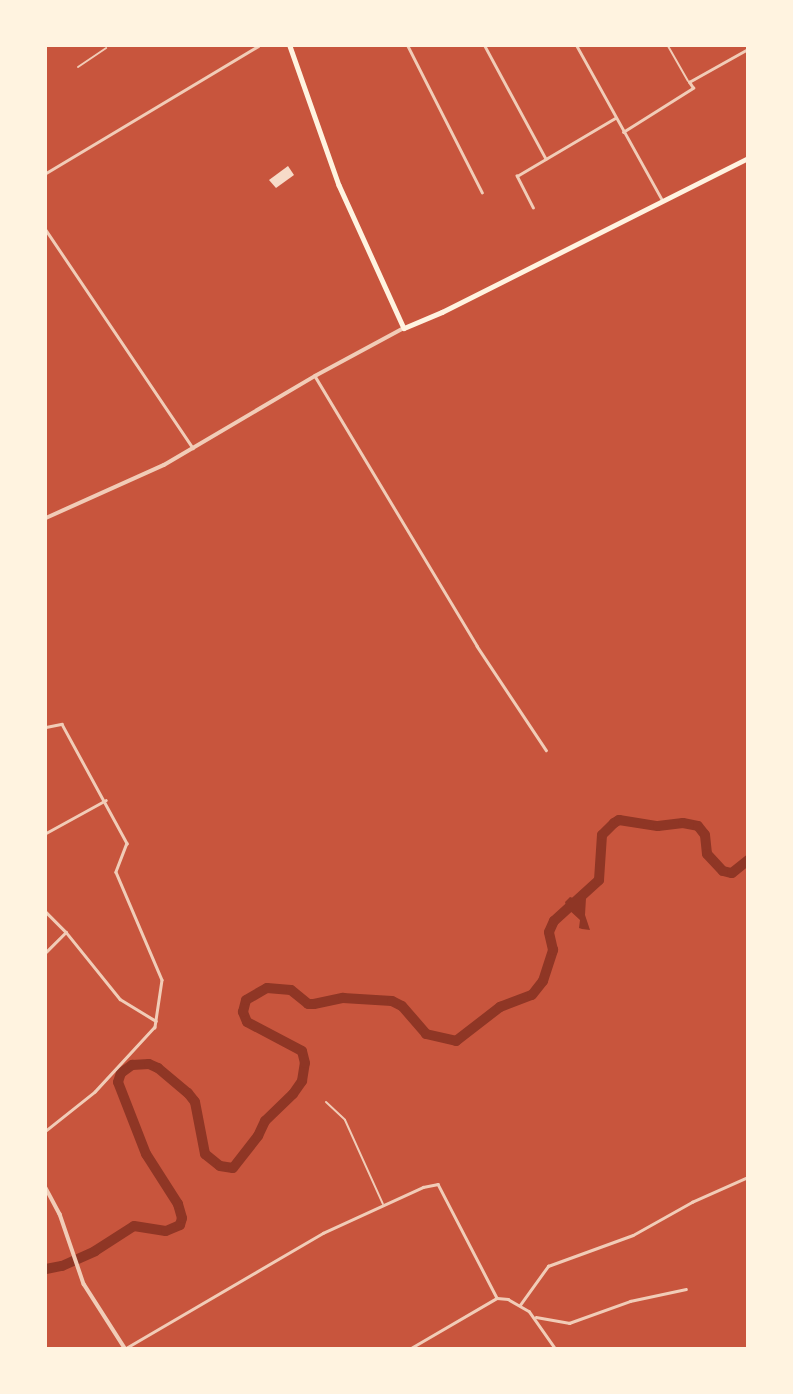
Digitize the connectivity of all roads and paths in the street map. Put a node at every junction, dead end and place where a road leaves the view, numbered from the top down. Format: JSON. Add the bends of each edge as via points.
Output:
{"nodes":[{"id":1,"x":258,"y":46,"type":"edge"},
{"id":2,"x":290,"y":46,"type":"edge"},
{"id":3,"x":408,"y":46,"type":"edge"},
{"id":4,"x":485,"y":46,"type":"edge"},
{"id":5,"x":577,"y":46,"type":"edge"},
{"id":6,"x":668,"y":46,"type":"edge"},
{"id":7,"x":106,"y":48,"type":"dead end"},
{"id":8,"x":747,"y":49,"type":"edge"},
{"id":9,"x":78,"y":67,"type":"dead end"},
{"id":10,"x":689,"y":82,"type":"junction"},
{"id":11,"x":615,"y":118,"type":"junction"},
{"id":12,"x":623,"y":132,"type":"junction"},
{"id":13,"x":546,"y":159,"type":"junction"},
{"id":14,"x":747,"y":159,"type":"edge"},
{"id":15,"x":46,"y":173,"type":"edge"},
{"id":16,"x":482,"y":192,"type":"dead end"},
{"id":17,"x":663,"y":201,"type":"junction"},
{"id":18,"x":533,"y":208,"type":"dead end"},
{"id":19,"x":46,"y":230,"type":"edge"},
{"id":20,"x":404,"y":328,"type":"junction"},
{"id":21,"x":315,"y":376,"type":"junction"},
{"id":22,"x":194,"y":448,"type":"junction"},
{"id":23,"x":46,"y":518,"type":"edge"},
{"id":24,"x":46,"y":727,"type":"edge"},
{"id":25,"x":547,"y":750,"type":"dead end"},
{"id":26,"x":106,"y":800,"type":"junction"},
{"id":27,"x":46,"y":833,"type":"edge"},
{"id":28,"x":46,"y":912,"type":"edge"},
{"id":29,"x":66,"y":932,"type":"junction"},
{"id":30,"x":46,"y":952,"type":"edge"},
{"id":31,"x":156,"y":1021,"type":"junction"},
{"id":32,"x":326,"y":1102,"type":"dead end"},
{"id":33,"x":46,"y":1131,"type":"edge"},
{"id":34,"x":747,"y":1177,"type":"edge"},
{"id":35,"x":46,"y":1188,"type":"edge"},
{"id":36,"x":383,"y":1205,"type":"junction"},
{"id":37,"x":685,"y":1289,"type":"dead end"},
{"id":38,"x":497,"y":1298,"type":"junction"},
{"id":39,"x":520,"y":1305,"type":"junction"},
{"id":40,"x":536,"y":1317,"type":"junction"},
{"id":41,"x":125,"y":1349,"type":"edge"},
{"id":42,"x":411,"y":1349,"type":"edge"},
{"id":43,"x":555,"y":1349,"type":"edge"}],
"edges":[{"from":1,"to":15,"type":"street"},
{"from":2,"to":20,"type":"main road","via":[[344,196]]},
{"from":3,"to":16,"type":"street"},
{"from":4,"to":13,"type":"street"},
{"from":5,"to":11,"type":"street"},
{"from":6,"to":10,"type":"lane"},
{"from":7,"to":9,"type":"lane"},
{"from":8,"to":10,"type":"street"},
{"from":10,"to":12,"type":"street","via":[[692,88]]},
{"from":11,"to":12,"type":"street"},
{"from":11,"to":13,"type":"street"},
{"from":12,"to":17,"type":"street"},
{"from":13,"to":18,"type":"street","via":[[517,176]]},
{"from":14,"to":17,"type":"main road"},
{"from":17,"to":20,"type":"main road"},
{"from":19,"to":22,"type":"street"},
{"from":20,"to":21,"type":"street"},
{"from":21,"to":22,"type":"street"},
{"from":21,"to":25,"type":"street","via":[[477,646]]},
{"from":22,"to":23,"type":"street","via":[[141,477]]},
{"from":24,"to":26,"type":"street","via":[[62,724]]},
{"from":26,"to":27,"type":"street"},
{"from":26,"to":31,"type":"street","via":[[127,843],[116,872],[162,980]]},
{"from":28,"to":29,"type":"street"},
{"from":29,"to":30,"type":"street"},
{"from":29,"to":31,"type":"street","via":[[120,999]]},
{"from":31,"to":33,"type":"street","via":[[130,1057],[95,1092]]},
{"from":32,"to":36,"type":"lane","via":[[345,1120]]},
{"from":34,"to":39,"type":"street","via":[[639,1232],[548,1266]]},
{"from":35,"to":41,"type":"street","via":[[90,1295]]},
{"from":36,"to":38,"type":"street","via":[[438,1184]]},
{"from":36,"to":41,"type":"street","via":[[323,1233]]},
{"from":37,"to":40,"type":"street","via":[[629,1301],[569,1323]]},
{"from":38,"to":39,"type":"street"},
{"from":38,"to":42,"type":"street"},
{"from":39,"to":40,"type":"street"},
{"from":40,"to":43,"type":"street"}]}
